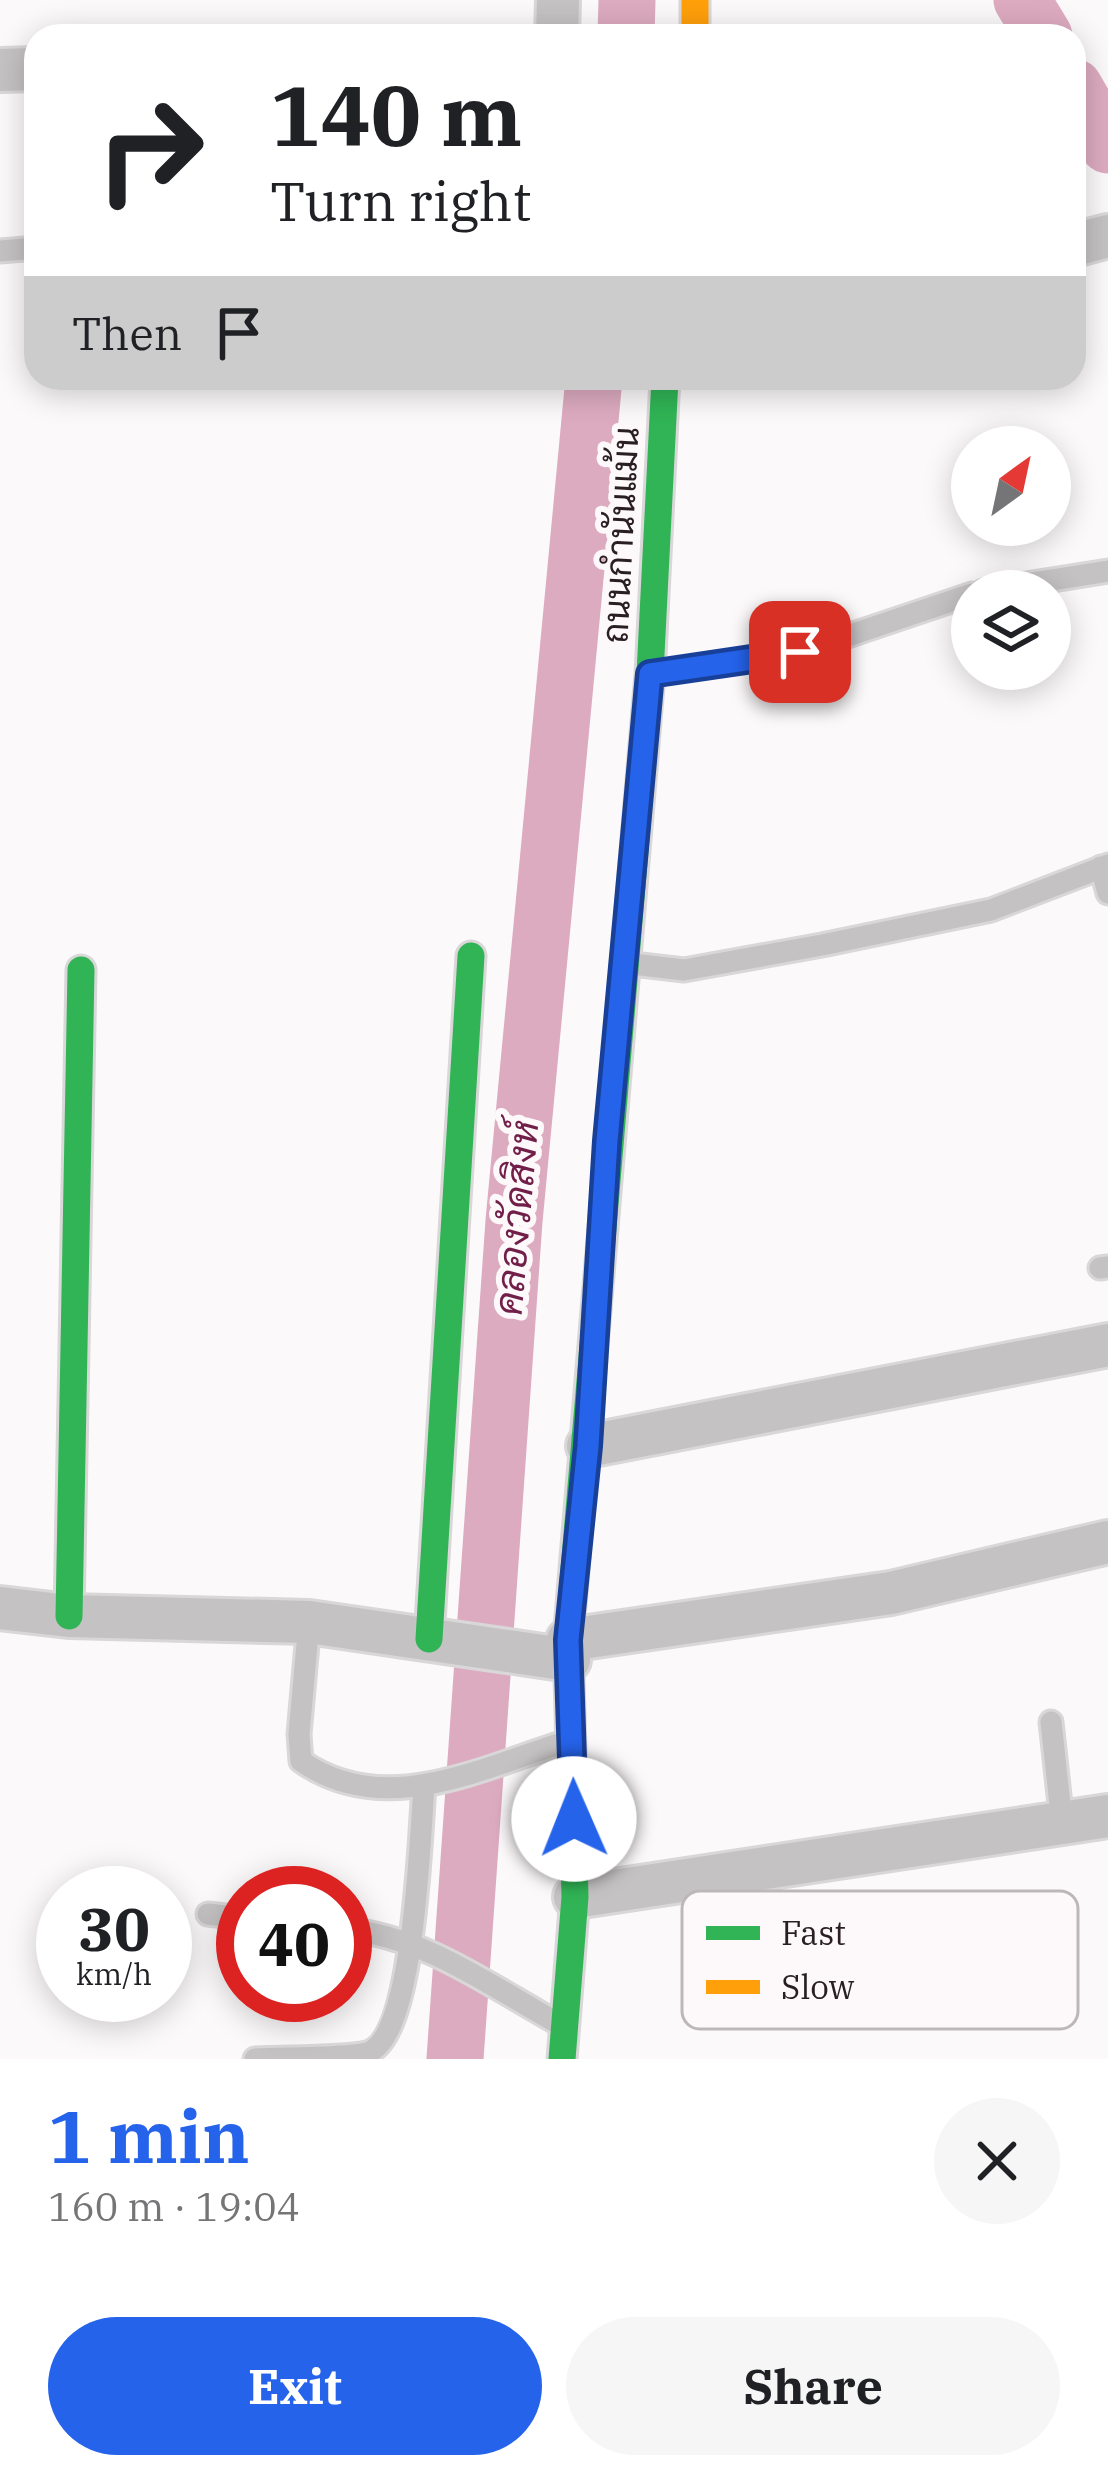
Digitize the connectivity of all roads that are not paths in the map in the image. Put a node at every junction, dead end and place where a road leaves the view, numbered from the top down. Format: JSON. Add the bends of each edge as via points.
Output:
{"nodes":[{"id":1,"x":664,"y":390,"type":"edge"},
{"id":2,"x":1108,"y":571,"type":"edge"},
{"id":3,"x":1071,"y":577,"type":"edge"},
{"id":4,"x":951,"y":601,"type":"edge"},
{"id":5,"x":650,"y":674,"type":"junction"},
{"id":6,"x":1105,"y":866,"type":"edge"},
{"id":7,"x":1108,"y":893,"type":"edge"},
{"id":8,"x":471,"y":956,"type":"dead end"},
{"id":9,"x":624,"y":963,"type":"junction"},
{"id":10,"x":81,"y":970,"type":"dead end"},
{"id":11,"x":1108,"y":1345,"type":"edge"},
{"id":12,"x":588,"y":1446,"type":"junction"},
{"id":13,"x":1108,"y":1542,"type":"edge"},
{"id":14,"x":0,"y":1608,"type":"edge"},
{"id":15,"x":69,"y":1616,"type":"junction"},
{"id":16,"x":309,"y":1622,"type":"junction"},
{"id":17,"x":444,"y":1641,"type":"junction"},
{"id":18,"x":569,"y":1650,"type":"junction"},
{"id":19,"x":1051,"y":1722,"type":"dead end"},
{"id":20,"x":572,"y":1740,"type":"junction"},
{"id":21,"x":424,"y":1787,"type":"junction"},
{"id":22,"x":1108,"y":1816,"type":"edge"},
{"id":23,"x":1062,"y":1823,"type":"junction"},
{"id":24,"x":575,"y":1897,"type":"junction"},
{"id":25,"x":208,"y":1914,"type":"dead end"},
{"id":26,"x":216,"y":1915,"type":"edge"},
{"id":27,"x":372,"y":1931,"type":"edge"},
{"id":28,"x":411,"y":1943,"type":"junction"},
{"id":29,"x":565,"y":2027,"type":"junction"},
{"id":30,"x":255,"y":2059,"type":"edge"},
{"id":31,"x":562,"y":2059,"type":"edge"}],
"edges":[{"from":1,"to":5,"type":"street","name":"ถนนกำนันแม้น"},
{"from":2,"to":3,"type":"lane"},
{"from":4,"to":5,"type":"lane","via":[[800,652]]},
{"from":5,"to":9,"type":"street","name":"ถนนกำนันแม้น"},
{"from":6,"to":7,"type":"lane"},
{"from":6,"to":9,"type":"lane","via":[[992,910],[822,946],[684,970]]},
{"from":8,"to":17,"type":"street"},
{"from":9,"to":12,"type":"street","name":"ถนนกำนันแม้น"},
{"from":10,"to":15,"type":"street"},
{"from":11,"to":12,"type":"street"},
{"from":12,"to":18,"type":"street","name":"ถนนกำนันแม้น"},
{"from":13,"to":18,"type":"street","via":[[891,1592]]},
{"from":14,"to":15,"type":"street"},
{"from":15,"to":16,"type":"street"},
{"from":16,"to":17,"type":"street"},
{"from":16,"to":21,"type":"lane","via":[[302,1761],[320,1774]]},
{"from":17,"to":18,"type":"street"},
{"from":18,"to":20,"type":"street","name":"ถนนกำนันแม้น"},
{"from":19,"to":23,"type":"lane"},
{"from":20,"to":21,"type":"lane"},
{"from":20,"to":24,"type":"street","name":"ถนนกำนันแม้น"},
{"from":21,"to":28,"type":"lane"},
{"from":22,"to":23,"type":"street"},
{"from":23,"to":24,"type":"street"},
{"from":24,"to":29,"type":"street","name":"ถนนกำนันแม้น"},
{"from":25,"to":26,"type":"lane"},
{"from":27,"to":28,"type":"lane"},
{"from":28,"to":29,"type":"lane"},
{"from":28,"to":30,"type":"lane","via":[[392,2023],[370,2052]]},
{"from":29,"to":31,"type":"street","name":"ถนนกำนันแม้น"}]}
